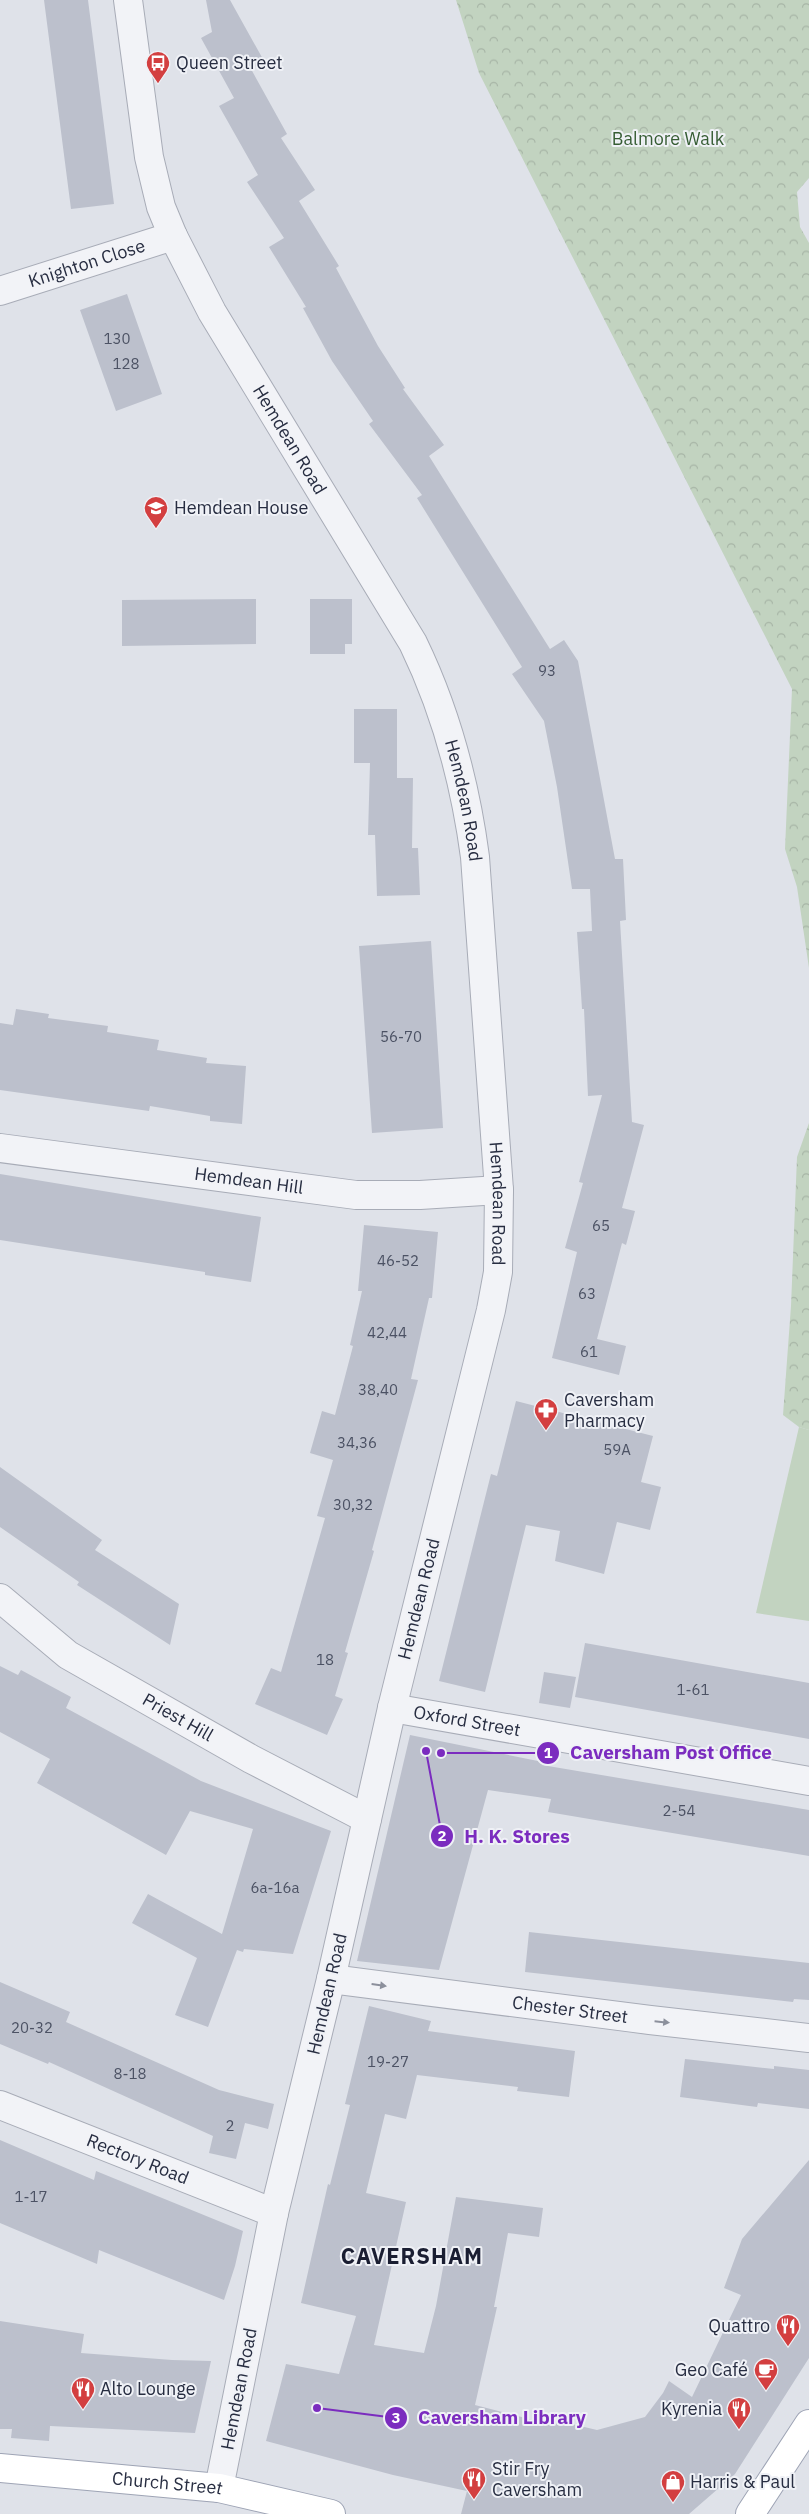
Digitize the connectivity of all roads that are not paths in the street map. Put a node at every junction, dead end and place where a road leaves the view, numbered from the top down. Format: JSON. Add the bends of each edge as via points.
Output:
{"nodes":[{"id":1,"x":128,"y":0,"type":"edge"},
{"id":2,"x":173,"y":236,"type":"junction"},
{"id":3,"x":0,"y":291,"type":"edge"},
{"id":4,"x":0,"y":1148,"type":"edge"},
{"id":5,"x":499,"y":1190,"type":"junction"},
{"id":6,"x":0,"y":1598,"type":"edge"},
{"id":7,"x":392,"y":1708,"type":"junction"},
{"id":8,"x":809,"y":1781,"type":"edge"},
{"id":9,"x":367,"y":1819,"type":"junction"},
{"id":10,"x":331,"y":1979,"type":"junction"},
{"id":11,"x":809,"y":2038,"type":"edge"},
{"id":12,"x":0,"y":2105,"type":"edge"},
{"id":13,"x":274,"y":2213,"type":"junction"},
{"id":14,"x":809,"y":2424,"type":"edge"},
{"id":15,"x":0,"y":2468,"type":"edge"},
{"id":16,"x":219,"y":2488,"type":"junction"},
{"id":17,"x":331,"y":2514,"type":"edge"},
{"id":18,"x":750,"y":2514,"type":"edge"}],
"edges":[{"from":1,"to":2,"type":"street","name":"Hemdean Road","via":[[149,157],[161,207]]},
{"from":2,"to":3,"type":"street","name":"Knighton Close"},
{"from":2,"to":5,"type":"street","name":"Hemdean Road","via":[[212,312],[413,643],[444,716],[459,767],[475,857]]},
{"from":4,"to":5,"type":"street","name":"Hemdean Hill","via":[[356,1195],[405,1196]]},
{"from":5,"to":7,"type":"street","name":"Hemdean Road","via":[[498,1272],[491,1310]]},
{"from":6,"to":9,"type":"street","name":"Priest Hill","via":[[68,1656],[251,1759]]},
{"from":7,"to":8,"type":"street","name":"Oxford Street"},
{"from":7,"to":9,"type":"street","name":"Hemdean Road"},
{"from":9,"to":10,"type":"street","name":"Hemdean Road"},
{"from":10,"to":11,"type":"street","name":"Chester Street","one_way":true},
{"from":10,"to":13,"type":"street","name":"Hemdean Road"},
{"from":12,"to":13,"type":"street","name":"Rectory Road"},
{"from":13,"to":16,"type":"street","name":"Hemdean Road"},
{"from":14,"to":18,"type":"main road"},
{"from":15,"to":16,"type":"main road","name":"Church Street"},
{"from":16,"to":17,"type":"main road","name":"Church Street"}]}
